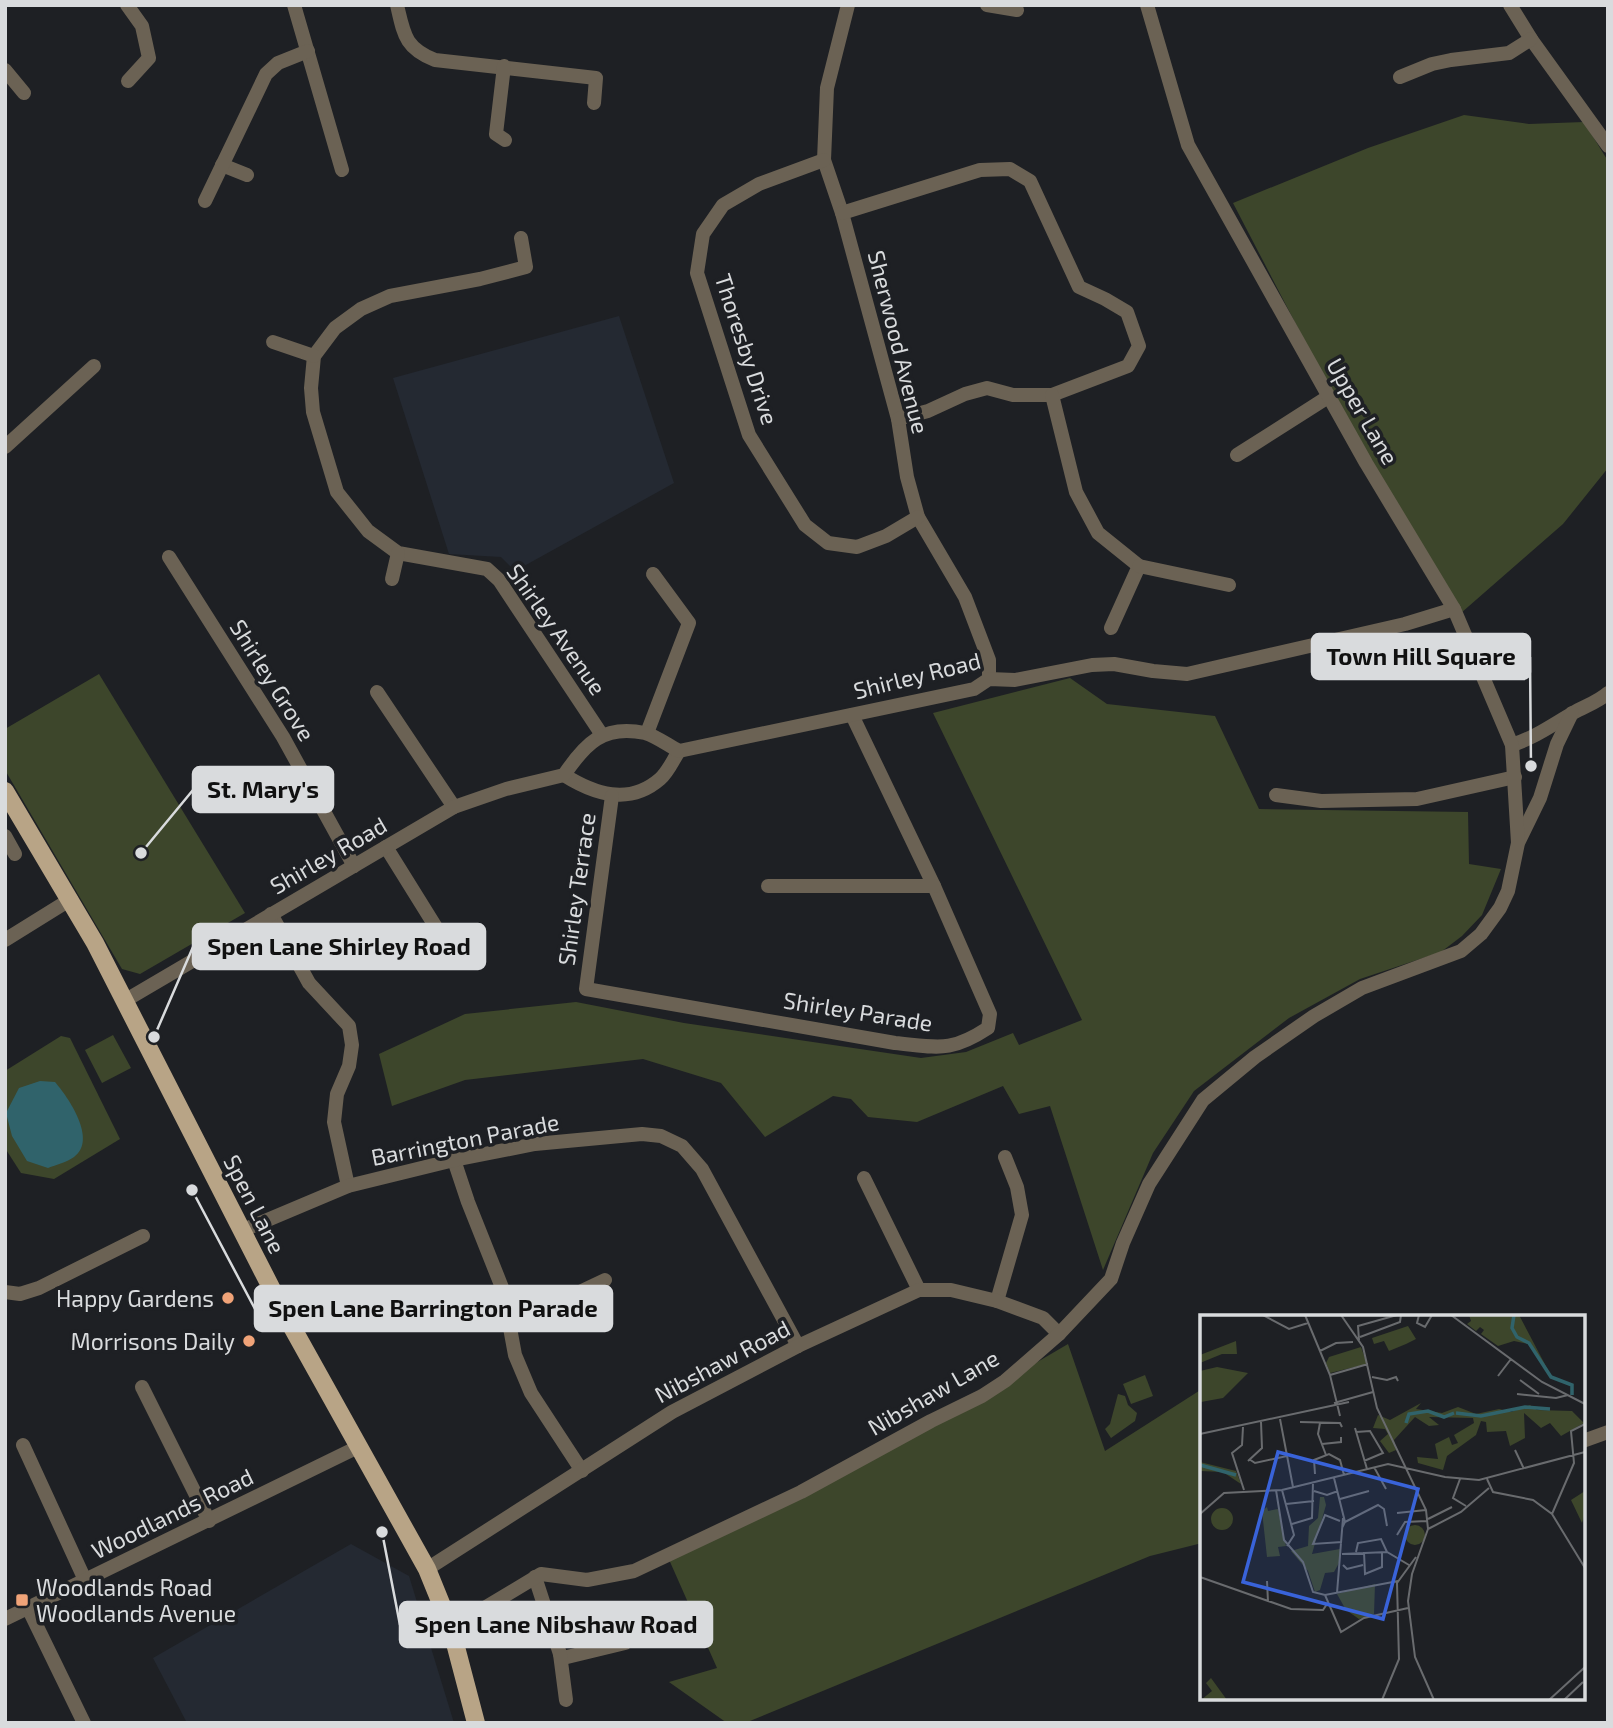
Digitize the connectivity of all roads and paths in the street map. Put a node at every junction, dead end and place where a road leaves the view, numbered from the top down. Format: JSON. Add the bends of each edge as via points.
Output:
{"nodes":[{"id":1,"x":127,"y":5,"type":"edge"},
{"id":2,"x":294,"y":5,"type":"edge"},
{"id":3,"x":397,"y":5,"type":"edge"},
{"id":4,"x":848,"y":5,"type":"edge"},
{"id":5,"x":987,"y":5,"type":"edge"},
{"id":6,"x":1147,"y":5,"type":"edge"},
{"id":7,"x":1510,"y":5,"type":"edge"},
{"id":8,"x":1017,"y":10,"type":"dead end"},
{"id":9,"x":1531,"y":40,"type":"junction"},
{"id":10,"x":308,"y":51,"type":"junction"},
{"id":11,"x":504,"y":66,"type":"junction"},
{"id":12,"x":5,"y":70,"type":"edge"},
{"id":13,"x":1400,"y":77,"type":"dead end"},
{"id":14,"x":128,"y":81,"type":"dead end"},
{"id":15,"x":24,"y":93,"type":"dead end"},
{"id":16,"x":594,"y":103,"type":"dead end"},
{"id":17,"x":496,"y":137,"type":"dead end"},
{"id":18,"x":1608,"y":146,"type":"edge"},
{"id":19,"x":824,"y":160,"type":"junction"},
{"id":20,"x":222,"y":165,"type":"junction"},
{"id":21,"x":342,"y":170,"type":"dead end"},
{"id":22,"x":247,"y":175,"type":"dead end"},
{"id":23,"x":205,"y":201,"type":"dead end"},
{"id":24,"x":842,"y":213,"type":"junction"},
{"id":25,"x":521,"y":238,"type":"dead end"},
{"id":26,"x":273,"y":342,"type":"dead end"},
{"id":27,"x":314,"y":356,"type":"junction"},
{"id":28,"x":94,"y":366,"type":"dead end"},
{"id":29,"x":1052,"y":395,"type":"junction"},
{"id":30,"x":1328,"y":397,"type":"junction"},
{"id":31,"x":898,"y":419,"type":"junction"},
{"id":32,"x":5,"y":447,"type":"edge"},
{"id":33,"x":1237,"y":455,"type":"dead end"},
{"id":34,"x":918,"y":517,"type":"junction"},
{"id":35,"x":398,"y":553,"type":"junction"},
{"id":36,"x":169,"y":557,"type":"dead end"},
{"id":37,"x":1139,"y":566,"type":"junction"},
{"id":38,"x":653,"y":574,"type":"dead end"},
{"id":39,"x":392,"y":579,"type":"dead end"},
{"id":40,"x":1229,"y":585,"type":"dead end"},
{"id":41,"x":1454,"y":609,"type":"junction"},
{"id":42,"x":1111,"y":628,"type":"dead end"},
{"id":43,"x":989,"y":679,"type":"junction"},
{"id":44,"x":377,"y":692,"type":"dead end"},
{"id":45,"x":1608,"y":693,"type":"edge"},
{"id":46,"x":1572,"y":713,"type":"junction"},
{"id":47,"x":852,"y":715,"type":"junction"},
{"id":48,"x":647,"y":733,"type":"junction"},
{"id":49,"x":602,"y":735,"type":"junction"},
{"id":50,"x":1512,"y":745,"type":"junction"},
{"id":51,"x":679,"y":751,"type":"junction"},
{"id":52,"x":564,"y":775,"type":"junction"},
{"id":53,"x":1515,"y":777,"type":"junction"},
{"id":54,"x":5,"y":791,"type":"edge"},
{"id":55,"x":612,"y":796,"type":"junction"},
{"id":56,"x":1276,"y":796,"type":"dead end"},
{"id":57,"x":454,"y":807,"type":"junction"},
{"id":58,"x":5,"y":836,"type":"edge"},
{"id":59,"x":1518,"y":843,"type":"junction"},
{"id":60,"x":387,"y":847,"type":"junction"},
{"id":61,"x":15,"y":854,"type":"dead end"},
{"id":62,"x":354,"y":866,"type":"junction"},
{"id":63,"x":768,"y":886,"type":"dead end"},
{"id":64,"x":933,"y":886,"type":"junction"},
{"id":65,"x":71,"y":900,"type":"junction"},
{"id":66,"x":271,"y":914,"type":"junction"},
{"id":67,"x":442,"y":937,"type":"dead end"},
{"id":68,"x":5,"y":940,"type":"edge"},
{"id":69,"x":1461,"y":951,"type":"joint"},
{"id":70,"x":586,"y":989,"type":"joint"},
{"id":71,"x":126,"y":1000,"type":"junction"},
{"id":72,"x":1005,"y":1157,"type":"dead end"},
{"id":73,"x":454,"y":1160,"type":"junction"},
{"id":74,"x":864,"y":1178,"type":"dead end"},
{"id":75,"x":348,"y":1186,"type":"junction"},
{"id":76,"x":241,"y":1231,"type":"junction"},
{"id":77,"x":143,"y":1236,"type":"dead end"},
{"id":78,"x":605,"y":1280,"type":"dead end"},
{"id":79,"x":919,"y":1290,"type":"junction"},
{"id":80,"x":5,"y":1292,"type":"edge"},
{"id":81,"x":997,"y":1301,"type":"junction"},
{"id":82,"x":510,"y":1325,"type":"junction"},
{"id":83,"x":1059,"y":1334,"type":"junction"},
{"id":84,"x":798,"y":1346,"type":"junction"},
{"id":85,"x":142,"y":1387,"type":"dead end"},
{"id":86,"x":1608,"y":1432,"type":"edge"},
{"id":87,"x":1585,"y":1440,"type":"edge"},
{"id":88,"x":23,"y":1445,"type":"dead end"},
{"id":89,"x":358,"y":1447,"type":"junction"},
{"id":90,"x":582,"y":1471,"type":"junction"},
{"id":91,"x":209,"y":1521,"type":"junction"},
{"id":92,"x":427,"y":1569,"type":"junction"},
{"id":93,"x":535,"y":1577,"type":"junction"},
{"id":94,"x":85,"y":1580,"type":"junction"},
{"id":95,"x":28,"y":1608,"type":"junction"},
{"id":96,"x":5,"y":1619,"type":"edge"},
{"id":97,"x":451,"y":1628,"type":"junction"},
{"id":98,"x":625,"y":1643,"type":"dead end"},
{"id":99,"x":560,"y":1654,"type":"junction"},
{"id":100,"x":566,"y":1700,"type":"dead end"},
{"id":101,"x":84,"y":1723,"type":"edge"},
{"id":102,"x":476,"y":1723,"type":"edge"}],
"edges":[{"from":1,"to":14,"type":"street","via":[[142,26],[149,58]]},
{"from":2,"to":10,"type":"street"},
{"from":3,"to":11,"type":"street","via":[[404,34],[417,53],[435,60]]},
{"from":4,"to":19,"type":"street","name":"Sherwood Avenue","via":[[827,88]]},
{"from":5,"to":8,"type":"street"},
{"from":6,"to":30,"type":"street","name":"Upper Lane","via":[[1188,145]]},
{"from":7,"to":9,"type":"street"},
{"from":9,"to":13,"type":"street","via":[[1509,53],[1432,64]]},
{"from":9,"to":18,"type":"street"},
{"from":10,"to":20,"type":"street","via":[[278,63],[266,74]]},
{"from":10,"to":21,"type":"street"},
{"from":11,"to":16,"type":"street","via":[[596,78]]},
{"from":11,"to":17,"type":"street"},
{"from":12,"to":15,"type":"street"},
{"from":19,"to":24,"type":"street","name":"Sherwood Avenue"},
{"from":19,"to":34,"type":"street","name":"Thoresby Drive","via":[[759,184],[723,205],[703,234],[697,273],[749,435],[804,525],[828,542],[857,547]]},
{"from":20,"to":22,"type":"street"},
{"from":20,"to":23,"type":"street"},
{"from":24,"to":29,"type":"street","via":[[980,170],[1010,169],[1030,181],[1079,287],[1126,312],[1139,345],[1128,366]]},
{"from":24,"to":31,"type":"street","name":"Sherwood Avenue"},
{"from":25,"to":27,"type":"street","via":[[526,267],[390,296],[335,328]]},
{"from":26,"to":27,"type":"street"},
{"from":27,"to":35,"type":"street","name":"Shirley Avenue","via":[[313,412],[337,492],[368,531]]},
{"from":28,"to":32,"type":"street"},
{"from":29,"to":31,"type":"street","via":[[1013,395],[987,388]]},
{"from":29,"to":37,"type":"street","via":[[1076,492],[1098,533]]},
{"from":30,"to":33,"type":"street"},
{"from":30,"to":41,"type":"street","name":"Upper Lane"},
{"from":31,"to":34,"type":"street","name":"Sherwood Avenue"},
{"from":34,"to":43,"type":"street","name":"Sherwood Avenue","via":[[965,597],[989,660]]},
{"from":35,"to":39,"type":"street"},
{"from":35,"to":49,"type":"street","name":"Shirley Avenue","via":[[487,569],[499,579]]},
{"from":36,"to":62,"type":"street","name":"Shirley Grove","via":[[283,737]]},
{"from":37,"to":40,"type":"street"},
{"from":37,"to":42,"type":"street"},
{"from":38,"to":48,"type":"street","via":[[689,623]]},
{"from":41,"to":43,"type":"street","name":"Shirley Road","via":[[1187,674],[1114,664],[1015,680]]},
{"from":41,"to":50,"type":"street","name":"Upper Lane"},
{"from":43,"to":47,"type":"street","name":"Shirley Road","via":[[974,689]]},
{"from":44,"to":57,"type":"street"},
{"from":45,"to":46,"type":"street"},
{"from":46,"to":50,"type":"street","via":[[1535,737]]},
{"from":46,"to":59,"type":"street","name":"Upper Lane"},
{"from":47,"to":51,"type":"street","name":"Shirley Road"},
{"from":47,"to":64,"type":"street","name":"Shirley Parade"},
{"from":48,"to":49,"type":"street"},
{"from":48,"to":51,"type":"street"},
{"from":49,"to":52,"type":"street","via":[[582,748]]},
{"from":50,"to":53,"type":"street","name":"Upper Lane"},
{"from":51,"to":55,"type":"street","via":[[661,778],[638,792]]},
{"from":52,"to":55,"type":"street","via":[[585,789]]},
{"from":52,"to":57,"type":"street","name":"Shirley Road"},
{"from":53,"to":56,"type":"street","via":[[1417,799],[1321,801]]},
{"from":53,"to":59,"type":"street","name":"Upper Lane"},
{"from":54,"to":65,"type":"main road","name":"Spen Lane"},
{"from":55,"to":70,"type":"street","name":"Shirley Terrace"},
{"from":57,"to":60,"type":"street","name":"Shirley Road"},
{"from":58,"to":61,"type":"street"},
{"from":59,"to":69,"type":"street","name":"Upper Lane","via":[[1500,908]]},
{"from":60,"to":62,"type":"street","name":"Shirley Road"},
{"from":60,"to":67,"type":"street"},
{"from":62,"to":66,"type":"street","name":"Shirley Road"},
{"from":63,"to":64,"type":"street"},
{"from":64,"to":70,"type":"street","name":"Shirley Parade","via":[[990,1014],[988,1028],[966,1042],[941,1047],[895,1043]]},
{"from":65,"to":68,"type":"street"},
{"from":65,"to":71,"type":"main road","name":"Spen Lane"},
{"from":66,"to":71,"type":"street","name":"Shirley Road"},
{"from":66,"to":75,"type":"street","via":[[309,984],[349,1026],[351,1055],[337,1094],[334,1122]]},
{"from":69,"to":83,"type":"street","name":"Nibshaw Lane","via":[[1362,988],[1255,1057],[1203,1100],[1149,1184],[1111,1279]]},
{"from":71,"to":76,"type":"main road","name":"Spen Lane"},
{"from":72,"to":81,"type":"street","via":[[1022,1215]]},
{"from":73,"to":75,"type":"street","name":"Barrington Parade"},
{"from":73,"to":82,"type":"street","via":[[503,1290]]},
{"from":73,"to":84,"type":"street","name":"Barrington Parade","via":[[535,1144],[642,1134],[661,1136],[682,1146],[702,1169]]},
{"from":74,"to":79,"type":"street"},
{"from":75,"to":76,"type":"street","name":"Barrington Parade"},
{"from":76,"to":89,"type":"main road","name":"Spen Lane"},
{"from":77,"to":80,"type":"street","via":[[39,1287],[20,1294]]},
{"from":78,"to":82,"type":"street"},
{"from":79,"to":81,"type":"street","name":"Nibshaw Road","via":[[951,1290]]},
{"from":79,"to":84,"type":"street","name":"Nibshaw Road"},
{"from":81,"to":83,"type":"street","name":"Nibshaw Road","via":[[1043,1318]]},
{"from":82,"to":90,"type":"street","via":[[515,1355],[531,1393]]},
{"from":83,"to":93,"type":"street","name":"Nibshaw Lane","via":[[982,1395],[801,1492],[634,1572],[587,1580],[541,1573]]},
{"from":84,"to":90,"type":"street","name":"Nibshaw Road","via":[[672,1412]]},
{"from":85,"to":91,"type":"street"},
{"from":86,"to":87,"type":"street"},
{"from":88,"to":94,"type":"street"},
{"from":89,"to":91,"type":"street","name":"Woodlands Road"},
{"from":89,"to":92,"type":"main road","name":"Spen Lane"},
{"from":90,"to":92,"type":"street","name":"Nibshaw Road"},
{"from":91,"to":94,"type":"street","name":"Woodlands Road"},
{"from":92,"to":97,"type":"main road","name":"Spen Lane"},
{"from":93,"to":97,"type":"street"},
{"from":93,"to":99,"type":"street"},
{"from":94,"to":95,"type":"street","name":"Woodlands Road"},
{"from":95,"to":96,"type":"street","name":"Woodlands Road"},
{"from":95,"to":101,"type":"street"},
{"from":97,"to":102,"type":"main road","name":"Spen Lane"},
{"from":98,"to":99,"type":"street","via":[[563,1658]]},
{"from":99,"to":100,"type":"street"}]}
